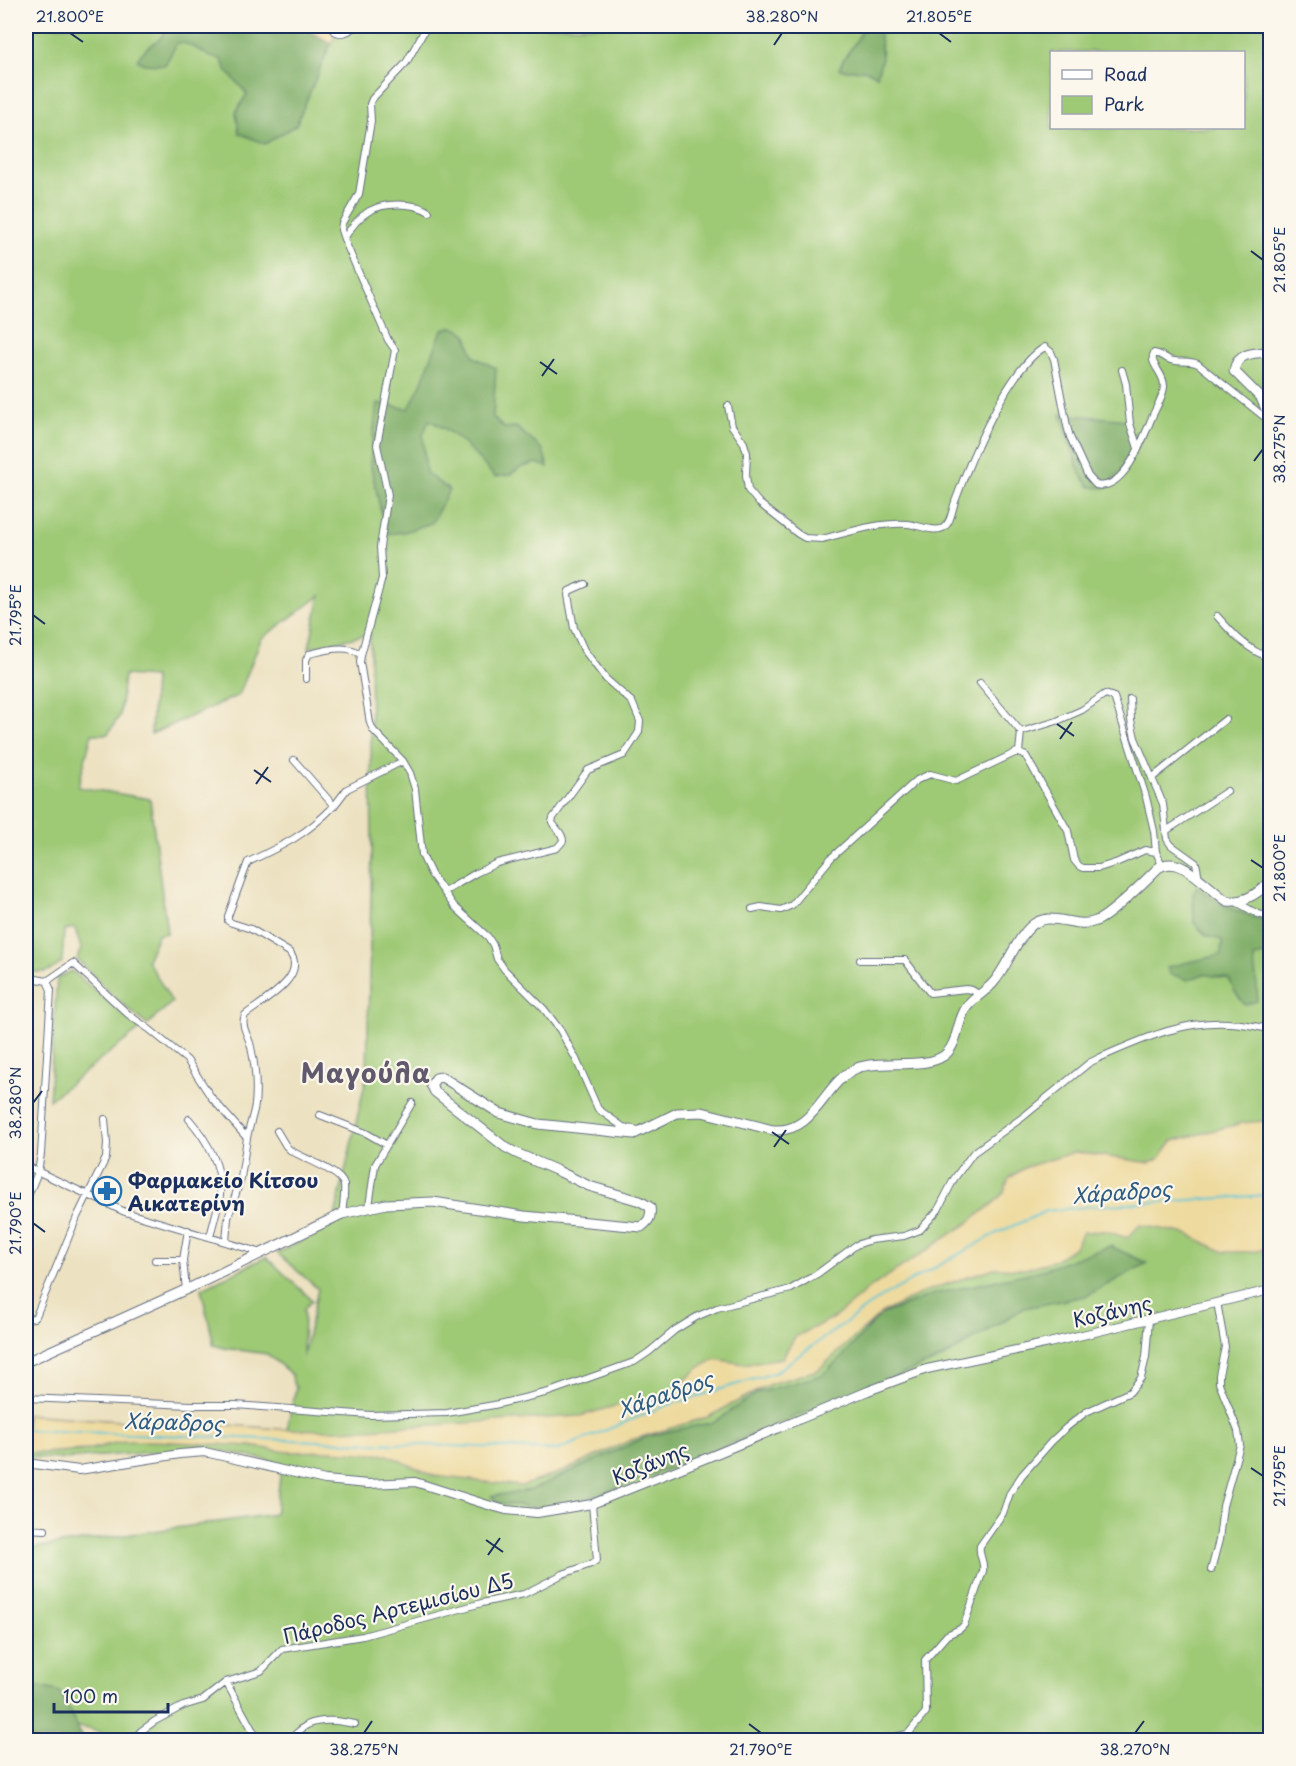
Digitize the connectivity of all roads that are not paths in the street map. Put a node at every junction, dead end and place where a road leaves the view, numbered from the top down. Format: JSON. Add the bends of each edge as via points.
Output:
{"nodes":[{"id":1,"x":331,"y":26,"type":"edge"},
{"id":2,"x":355,"y":26,"type":"edge"},
{"id":3,"x":427,"y":26,"type":"edge"},
{"id":4,"x":429,"y":212,"type":"dead end"},
{"id":5,"x":344,"y":239,"type":"junction"},
{"id":6,"x":1270,"y":352,"type":"edge"},
{"id":7,"x":1122,"y":370,"type":"dead end"},
{"id":8,"x":728,"y":406,"type":"dead end"},
{"id":9,"x":1270,"y":418,"type":"edge"},
{"id":10,"x":1138,"y":449,"type":"junction"},
{"id":11,"x":585,"y":584,"type":"dead end"},
{"id":12,"x":1217,"y":616,"type":"dead end"},
{"id":13,"x":361,"y":655,"type":"junction"},
{"id":14,"x":1270,"y":658,"type":"edge"},
{"id":15,"x":306,"y":679,"type":"dead end"},
{"id":16,"x":980,"y":683,"type":"dead end"},
{"id":17,"x":1130,"y":699,"type":"dead end"},
{"id":18,"x":1226,"y":719,"type":"dead end"},
{"id":19,"x":1021,"y":732,"type":"junction"},
{"id":20,"x":1018,"y":752,"type":"junction"},
{"id":21,"x":294,"y":760,"type":"dead end"},
{"id":22,"x":403,"y":761,"type":"junction"},
{"id":23,"x":1152,"y":778,"type":"junction"},
{"id":24,"x":1227,"y":791,"type":"dead end"},
{"id":25,"x":334,"y":806,"type":"junction"},
{"id":26,"x":1166,"y":831,"type":"junction"},
{"id":27,"x":1156,"y":852,"type":"junction"},
{"id":28,"x":1162,"y":865,"type":"junction"},
{"id":29,"x":1199,"y":879,"type":"junction"},
{"id":30,"x":1270,"y":882,"type":"edge"},
{"id":31,"x":444,"y":892,"type":"junction"},
{"id":32,"x":1236,"y":902,"type":"junction"},
{"id":33,"x":752,"y":909,"type":"dead end"},
{"id":34,"x":1270,"y":917,"type":"edge"},
{"id":35,"x":860,"y":960,"type":"dead end"},
{"id":36,"x":26,"y":977,"type":"edge"},
{"id":37,"x":46,"y":981,"type":"junction"},
{"id":38,"x":980,"y":995,"type":"junction"},
{"id":39,"x":1270,"y":1029,"type":"edge"},
{"id":40,"x":412,"y":1103,"type":"dead end"},
{"id":41,"x":320,"y":1115,"type":"dead end"},
{"id":42,"x":105,"y":1119,"type":"dead end"},
{"id":43,"x":189,"y":1119,"type":"dead end"},
{"id":44,"x":277,"y":1131,"type":"dead end"},
{"id":45,"x":642,"y":1131,"type":"junction"},
{"id":46,"x":247,"y":1138,"type":"junction"},
{"id":47,"x":387,"y":1145,"type":"junction"},
{"id":48,"x":26,"y":1166,"type":"edge"},
{"id":49,"x":38,"y":1172,"type":"junction"},
{"id":50,"x":87,"y":1195,"type":"junction"},
{"id":51,"x":26,"y":1201,"type":"edge"},
{"id":52,"x":369,"y":1206,"type":"junction"},
{"id":53,"x":342,"y":1214,"type":"junction"},
{"id":54,"x":188,"y":1230,"type":"junction"},
{"id":55,"x":210,"y":1236,"type":"junction"},
{"id":56,"x":226,"y":1241,"type":"junction"},
{"id":57,"x":262,"y":1253,"type":"junction"},
{"id":58,"x":154,"y":1260,"type":"dead end"},
{"id":59,"x":183,"y":1260,"type":"junction"},
{"id":60,"x":186,"y":1290,"type":"junction"},
{"id":61,"x":1270,"y":1290,"type":"edge"},
{"id":62,"x":1217,"y":1302,"type":"junction"},
{"id":63,"x":26,"y":1319,"type":"edge"},
{"id":64,"x":1149,"y":1319,"type":"junction"},
{"id":65,"x":26,"y":1362,"type":"edge"},
{"id":66,"x":26,"y":1398,"type":"edge"},
{"id":67,"x":26,"y":1463,"type":"edge"},
{"id":68,"x":592,"y":1504,"type":"junction"},
{"id":69,"x":26,"y":1529,"type":"edge"},
{"id":70,"x":45,"y":1530,"type":"dead end"},
{"id":71,"x":1211,"y":1570,"type":"dead end"},
{"id":72,"x":226,"y":1682,"type":"junction"},
{"id":73,"x":355,"y":1724,"type":"dead end"},
{"id":74,"x":133,"y":1740,"type":"edge"},
{"id":75,"x":258,"y":1740,"type":"edge"},
{"id":76,"x":283,"y":1740,"type":"edge"},
{"id":77,"x":878,"y":1740,"type":"edge"}],
"edges":[{"from":1,"to":2,"type":"street","via":[[341,33]]},
{"from":3,"to":5,"type":"street","via":[[406,63],[370,104],[371,121],[359,194],[342,223]]},
{"from":4,"to":5,"type":"street","via":[[409,205],[378,207],[360,217]]},
{"from":5,"to":13,"type":"street","via":[[395,350],[377,446],[388,495],[380,547],[382,578]]},
{"from":6,"to":9,"type":"main road","via":[[1245,355],[1234,371],[1261,398]]},
{"from":7,"to":10,"type":"street"},
{"from":8,"to":10,"type":"street","via":[[732,426],[747,453],[748,490],[798,534],[813,539],[884,525],[907,524],[936,530],[945,526],[1010,383],[1042,348],[1049,349],[1054,359],[1066,426],[1093,483],[1105,486],[1114,482]]},
{"from":9,"to":10,"type":"street","via":[[1198,364],[1172,361],[1154,353],[1152,361],[1163,377],[1164,390]]},
{"from":11,"to":31,"type":"street","via":[[569,591],[574,628],[584,650],[606,679],[632,702],[640,721],[639,732],[624,754],[588,770],[553,818],[564,841],[557,848],[497,863]]},
{"from":12,"to":14,"type":"street","via":[[1239,640]]},
{"from":13,"to":15,"type":"street","via":[[348,648],[309,654]]},
{"from":13,"to":22,"type":"street","via":[[370,723]]},
{"from":16,"to":19,"type":"street"},
{"from":17,"to":23,"type":"street","via":[[1135,738]]},
{"from":18,"to":23,"type":"street"},
{"from":19,"to":20,"type":"street"},
{"from":19,"to":27,"type":"street","via":[[1058,722],[1105,694],[1114,697],[1146,797]]},
{"from":20,"to":27,"type":"street","via":[[1026,756],[1063,822],[1074,860],[1080,866],[1099,868],[1145,850]]},
{"from":20,"to":33,"type":"street","via":[[956,781],[932,774],[917,780],[831,858],[792,905],[781,910]]},
{"from":21,"to":25,"type":"street"},
{"from":22,"to":25,"type":"street","via":[[347,789]]},
{"from":22,"to":31,"type":"street","via":[[415,789],[422,855]]},
{"from":23,"to":26,"type":"street","via":[[1163,804]]},
{"from":24,"to":26,"type":"street"},
{"from":25,"to":46,"type":"street","via":[[297,838],[248,862],[228,916],[228,921],[251,929],[289,952],[295,963],[289,980],[244,1016],[255,1080],[255,1105]]},
{"from":26,"to":29,"type":"street","via":[[1171,844],[1196,862]]},
{"from":27,"to":28,"type":"street"},
{"from":28,"to":29,"type":"main road","via":[[1183,867]]},
{"from":28,"to":38,"type":"main road","via":[[1101,919],[1085,924],[1050,918],[1029,927],[994,982]]},
{"from":29,"to":32,"type":"main road","via":[[1227,901]]},
{"from":30,"to":32,"type":"main road","via":[[1261,891]]},
{"from":31,"to":45,"type":"street","via":[[458,911],[488,937],[505,970],[560,1030],[598,1109],[623,1127]]},
{"from":32,"to":34,"type":"street"},
{"from":35,"to":38,"type":"street","via":[[905,960],[930,993],[966,989]]},
{"from":36,"to":37,"type":"street"},
{"from":37,"to":46,"type":"street","via":[[73,963],[129,1015],[187,1060],[211,1098]]},
{"from":37,"to":49,"type":"street","via":[[51,990]]},
{"from":38,"to":45,"type":"main road","via":[[967,1007],[946,1054],[925,1062],[857,1068],[800,1124],[782,1131],[690,1112],[677,1113]]},
{"from":39,"to":66,"type":"street","via":[[1228,1022],[1184,1025],[1089,1063],[973,1153],[938,1210],[920,1230],[856,1245],[790,1289],[707,1312],[675,1330],[634,1362],[549,1392],[447,1413],[371,1415]]},
{"from":40,"to":47,"type":"street"},
{"from":41,"to":47,"type":"street"},
{"from":42,"to":50,"type":"street","via":[[107,1155]]},
{"from":43,"to":55,"type":"street","via":[[202,1135],[220,1174],[220,1195]]},
{"from":44,"to":53,"type":"street","via":[[290,1150],[342,1180]]},
{"from":45,"to":52,"type":"main road","via":[[620,1134],[538,1124],[499,1113],[439,1077],[432,1082],[432,1089],[505,1147],[589,1186],[640,1201],[650,1208],[650,1218],[641,1227],[433,1202]]},
{"from":46,"to":56,"type":"street","via":[[242,1178],[228,1218]]},
{"from":47,"to":52,"type":"street","via":[[375,1165]]},
{"from":48,"to":49,"type":"street"},
{"from":49,"to":50,"type":"street"},
{"from":49,"to":51,"type":"street"},
{"from":50,"to":54,"type":"street","via":[[125,1212]]},
{"from":50,"to":63,"type":"street","via":[[36,1316]]},
{"from":52,"to":53,"type":"main road"},
{"from":53,"to":57,"type":"main road"},
{"from":54,"to":55,"type":"street"},
{"from":54,"to":59,"type":"street"},
{"from":55,"to":56,"type":"street"},
{"from":56,"to":57,"type":"street"},
{"from":57,"to":60,"type":"main road"},
{"from":58,"to":59,"type":"street"},
{"from":59,"to":60,"type":"street"},
{"from":60,"to":65,"type":"main road"},
{"from":61,"to":62,"type":"street","name":"Κοζάνης"},
{"from":62,"to":64,"type":"street","name":"Κοζάνης"},
{"from":62,"to":71,"type":"street","via":[[1226,1347],[1219,1379],[1240,1445]]},
{"from":64,"to":68,"type":"street","name":"Κοζάνης","via":[[927,1369]]},
{"from":64,"to":77,"type":"street","via":[[1141,1378],[1130,1392],[1091,1409],[1067,1426],[1033,1461],[980,1546],[983,1571],[964,1625],[947,1635],[925,1660],[926,1712],[908,1734]]},
{"from":67,"to":68,"type":"street","name":"Κοζάνης","via":[[79,1470],[205,1452],[325,1479],[368,1484],[416,1482],[506,1510],[537,1513]]},
{"from":68,"to":72,"type":"street","name":"Πάροδος Αρτεμισίου Δ5","via":[[597,1560],[591,1564],[524,1594],[363,1636],[282,1649],[261,1671]]},
{"from":69,"to":70,"type":"street"},
{"from":72,"to":74,"type":"street","name":"Πάροδος Αρτεμισίου Δ5","via":[[203,1700],[155,1720]]},
{"from":72,"to":75,"type":"street"},
{"from":73,"to":76,"type":"street","via":[[334,1720],[308,1725]]}]}
